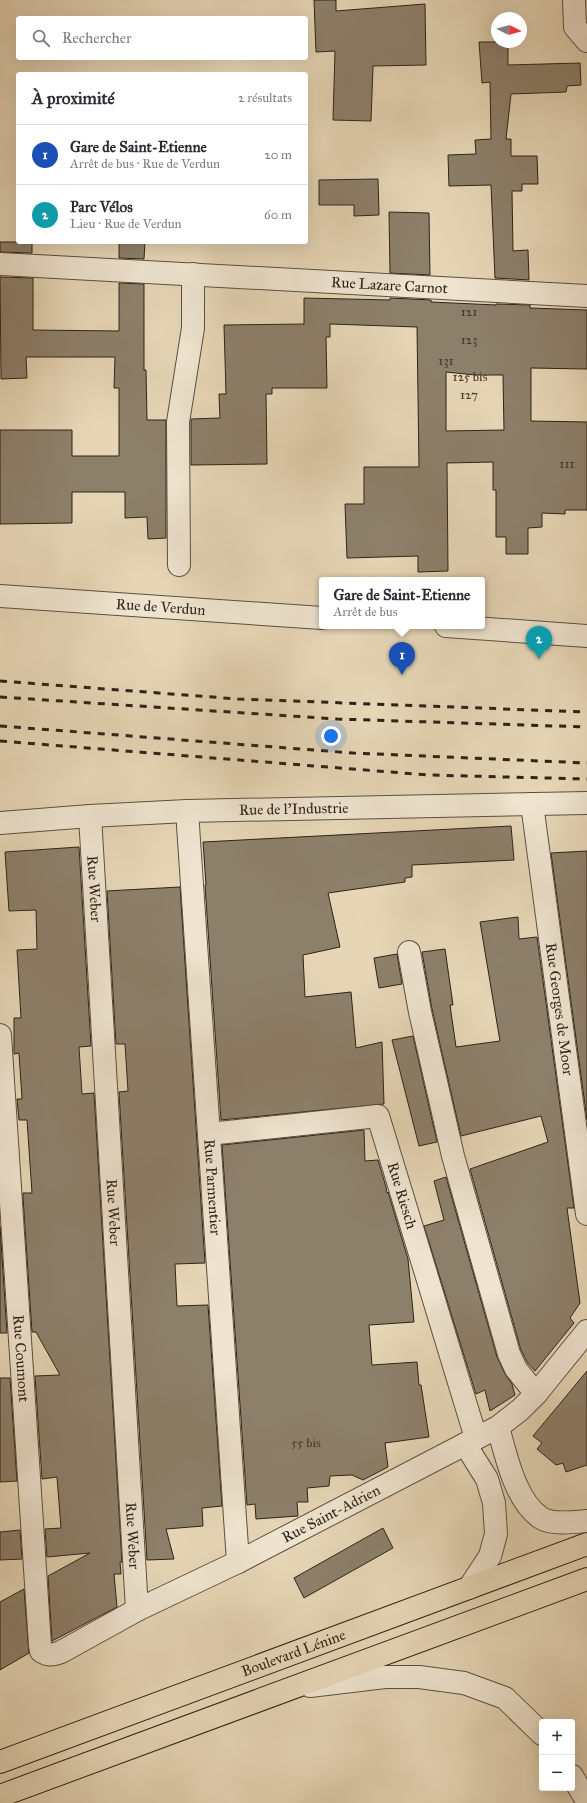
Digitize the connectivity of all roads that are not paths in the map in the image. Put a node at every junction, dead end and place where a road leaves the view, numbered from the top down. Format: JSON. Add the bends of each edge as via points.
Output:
{"nodes":[{"id":1,"x":574,"y":0,"type":"edge"},
{"id":2,"x":587,"y":41,"type":"edge"},
{"id":3,"x":0,"y":264,"type":"edge"},
{"id":4,"x":192,"y":274,"type":"junction"},
{"id":5,"x":587,"y":296,"type":"edge"},
{"id":6,"x":179,"y":565,"type":"dead end"},
{"id":7,"x":0,"y":596,"type":"edge"},
{"id":8,"x":319,"y":618,"type":"edge"},
{"id":9,"x":485,"y":629,"type":"edge"},
{"id":10,"x":587,"y":636,"type":"edge"},
{"id":11,"x":587,"y":803,"type":"edge"},
{"id":12,"x":532,"y":804,"type":"junction"},
{"id":13,"x":187,"y":811,"type":"junction"},
{"id":14,"x":90,"y":816,"type":"junction"},
{"id":15,"x":0,"y":823,"type":"edge"},
{"id":16,"x":409,"y":952,"type":"dead end"},
{"id":17,"x":0,"y":1035,"type":"edge"},
{"id":18,"x":209,"y":1134,"type":"junction"},
{"id":19,"x":587,"y":1214,"type":"edge"},
{"id":20,"x":587,"y":1331,"type":"edge"},
{"id":21,"x":536,"y":1394,"type":"junction"},
{"id":22,"x":498,"y":1426,"type":"junction"},
{"id":23,"x":471,"y":1441,"type":"junction"},
{"id":24,"x":587,"y":1521,"type":"edge"},
{"id":25,"x":587,"y":1544,"type":"edge"},
{"id":26,"x":238,"y":1562,"type":"junction"},
{"id":27,"x":587,"y":1579,"type":"edge"},
{"id":28,"x":469,"y":1588,"type":"junction"},
{"id":29,"x":137,"y":1610,"type":"junction"},
{"id":30,"x":45,"y":1654,"type":"joint"},
{"id":31,"x":296,"y":1688,"type":"junction"},
{"id":32,"x":539,"y":1731,"type":"edge"},
{"id":33,"x":0,"y":1762,"type":"edge"},
{"id":34,"x":575,"y":1781,"type":"edge"},
{"id":35,"x":0,"y":1796,"type":"edge"},
{"id":36,"x":587,"y":1801,"type":"edge"}],
"edges":[{"from":1,"to":2,"type":"street","via":[[575,27]]},
{"from":3,"to":4,"type":"street","name":"Rue Lazare Carnot"},
{"from":4,"to":5,"type":"street","name":"Rue Lazare Carnot"},
{"from":4,"to":6,"type":"street","via":[[193,328],[178,422]]},
{"from":7,"to":8,"type":"street","name":"Rue de Verdun"},
{"from":9,"to":10,"type":"street"},
{"from":11,"to":12,"type":"street","name":"Rue de l'Industrie"},
{"from":12,"to":13,"type":"street","name":"Rue de l'Industrie"},
{"from":12,"to":19,"type":"street","name":"Rue Georges de Moor"},
{"from":13,"to":14,"type":"street","name":"Rue de l'Industrie"},
{"from":13,"to":18,"type":"street","name":"Rue Parmentier"},
{"from":14,"to":15,"type":"street","name":"Rue de l'Industrie"},
{"from":14,"to":29,"type":"street","name":"Rue Weber"},
{"from":16,"to":21,"type":"street","via":[[453,1156],[509,1354],[516,1370]]},
{"from":17,"to":30,"type":"street","name":"Rue Coumont","via":[[40,1645],[41,1651]]},
{"from":18,"to":23,"type":"street","name":"Rue Riesch","via":[[378,1116]]},
{"from":18,"to":26,"type":"street","name":"Rue Parmentier"},
{"from":20,"to":21,"type":"street","name":"Rue Saint-Adrien"},
{"from":21,"to":22,"type":"street","name":"Rue Saint-Adrien"},
{"from":22,"to":23,"type":"street","name":"Rue Saint-Adrien"},
{"from":22,"to":24,"type":"street","via":[[522,1498],[541,1518],[561,1522]]},
{"from":23,"to":26,"type":"street","name":"Rue Saint-Adrien"},
{"from":23,"to":28,"type":"street","via":[[494,1503],[496,1534],[490,1556]]},
{"from":25,"to":28,"type":"main road","name":"Boulevard Lénine"},
{"from":26,"to":29,"type":"street","name":"Rue Saint-Adrien"},
{"from":27,"to":31,"type":"main road"},
{"from":28,"to":33,"type":"main road","name":"Boulevard Lénine"},
{"from":29,"to":30,"type":"street","name":"Rue Saint-Adrien","via":[[60,1652]]},
{"from":31,"to":32,"type":"street","via":[[385,1677],[419,1677],[464,1683],[505,1698]]},
{"from":31,"to":35,"type":"main road"},
{"from":34,"to":36,"type":"street"}]}
